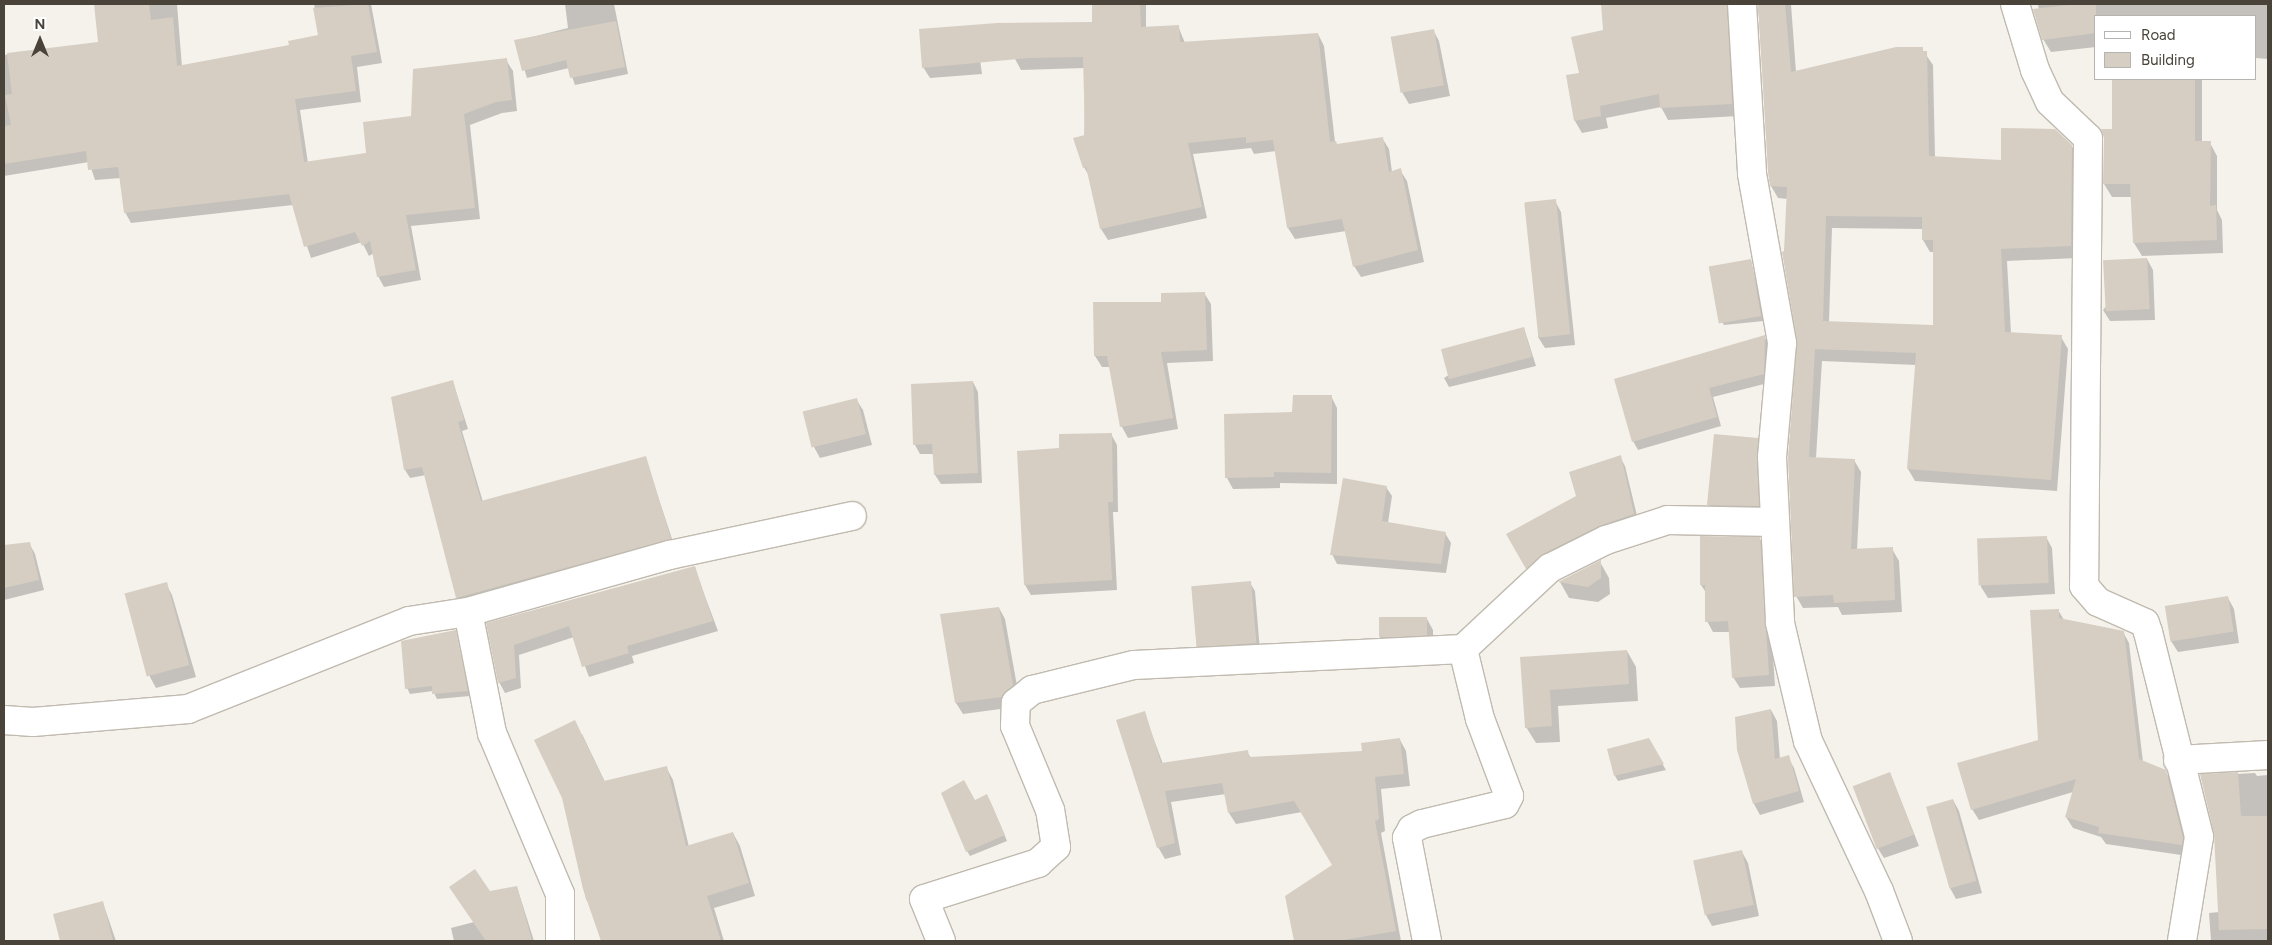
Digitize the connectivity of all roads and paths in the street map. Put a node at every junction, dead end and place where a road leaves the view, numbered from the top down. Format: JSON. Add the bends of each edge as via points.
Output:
{"nodes":[{"id":1,"x":1742,"y":4,"type":"edge"},
{"id":2,"x":2015,"y":4,"type":"edge"},
{"id":3,"x":852,"y":516,"type":"dead end"},
{"id":4,"x":1773,"y":522,"type":"junction"},
{"id":5,"x":468,"y":612,"type":"junction"},
{"id":6,"x":1463,"y":649,"type":"junction"},
{"id":7,"x":4,"y":720,"type":"edge"},
{"id":8,"x":2268,"y":755,"type":"edge"},
{"id":9,"x":2178,"y":760,"type":"junction"},
{"id":10,"x":560,"y":941,"type":"edge"},
{"id":11,"x":941,"y":941,"type":"edge"},
{"id":12,"x":1426,"y":941,"type":"edge"},
{"id":13,"x":1898,"y":941,"type":"edge"},
{"id":14,"x":2182,"y":941,"type":"edge"}],
"edges":[{"from":1,"to":4,"type":"street","via":[[1752,174],[1782,342],[1772,457]]},
{"from":2,"to":9,"type":"street","via":[[2035,70],[2050,102],[2088,138],[2084,586],[2098,602],[2145,623]]},
{"from":3,"to":5,"type":"street","via":[[670,554]]},
{"from":4,"to":6,"type":"street","via":[[1668,520],[1606,540],[1550,568]]},
{"from":4,"to":13,"type":"street","via":[[1780,623],[1808,741],[1879,891]]},
{"from":5,"to":7,"type":"street","via":[[409,621],[188,709],[33,722]]},
{"from":5,"to":10,"type":"street","via":[[492,733],[560,894]]},
{"from":6,"to":11,"type":"street","via":[[1134,665],[1032,690],[1016,703],[1015,726],[1050,810],[1056,847],[1038,863],[924,899]]},
{"from":6,"to":12,"type":"street","via":[[1480,719],[1510,796],[1505,804],[1422,824],[1412,829],[1406,838]]},
{"from":8,"to":9,"type":"street"},
{"from":9,"to":14,"type":"street","via":[[2198,837]]}]}
